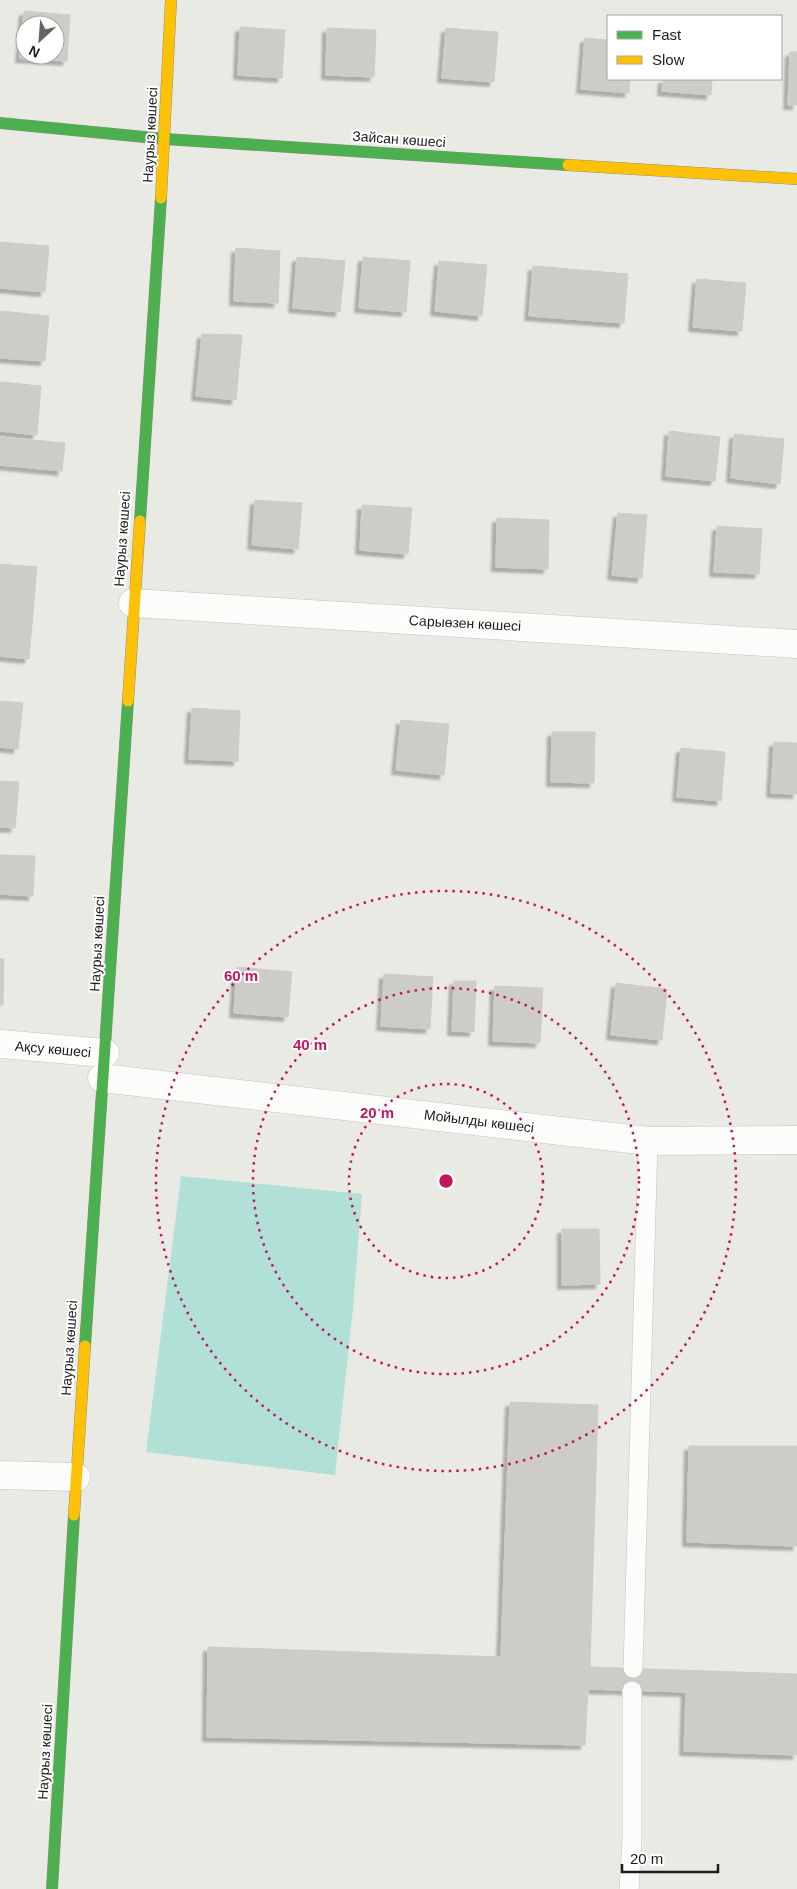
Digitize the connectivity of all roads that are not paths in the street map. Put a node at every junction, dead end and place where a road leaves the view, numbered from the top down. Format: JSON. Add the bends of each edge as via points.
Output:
{"nodes":[{"id":1,"x":171,"y":0,"type":"edge"},
{"id":2,"x":0,"y":124,"type":"edge"},
{"id":3,"x":166,"y":139,"type":"junction"},
{"id":4,"x":797,"y":179,"type":"edge"},
{"id":5,"x":133,"y":603,"type":"junction"},
{"id":6,"x":797,"y":644,"type":"edge"},
{"id":7,"x":0,"y":1044,"type":"edge"},
{"id":8,"x":104,"y":1066,"type":"junction"},
{"id":9,"x":797,"y":1140,"type":"edge"},
{"id":10,"x":648,"y":1141,"type":"junction"},
{"id":11,"x":0,"y":1476,"type":"edge"},
{"id":12,"x":76,"y":1477,"type":"junction"},
{"id":13,"x":633,"y":1668,"type":"dead end"},
{"id":14,"x":632,"y":1691,"type":"dead end"},
{"id":15,"x":52,"y":1889,"type":"edge"},
{"id":16,"x":62,"y":1889,"type":"edge"},
{"id":17,"x":629,"y":1889,"type":"edge"}],
"edges":[{"from":1,"to":3,"type":"street","name":"Наурыз көшесі"},
{"from":2,"to":3,"type":"street","name":"Зайсан көшесі"},
{"from":3,"to":4,"type":"street","name":"Зайсан көшесі"},
{"from":3,"to":5,"type":"street","name":"Наурыз көшесі"},
{"from":5,"to":6,"type":"street","name":"Сарыөзен көшесі"},
{"from":5,"to":8,"type":"street","name":"Наурыз көшесі"},
{"from":7,"to":8,"type":"street","name":"Ақсу көшесі"},
{"from":8,"to":10,"type":"street","name":"Мойылды көшесі"},
{"from":8,"to":12,"type":"street","name":"Наурыз көшесі"},
{"from":9,"to":10,"type":"street","name":"Мойылды көшесі"},
{"from":10,"to":13,"type":"lane"},
{"from":11,"to":12,"type":"street"},
{"from":12,"to":15,"type":"street","name":"Наурыз көшесі"},
{"from":14,"to":17,"type":"lane"},
{"from":15,"to":16,"type":"street"}]}
